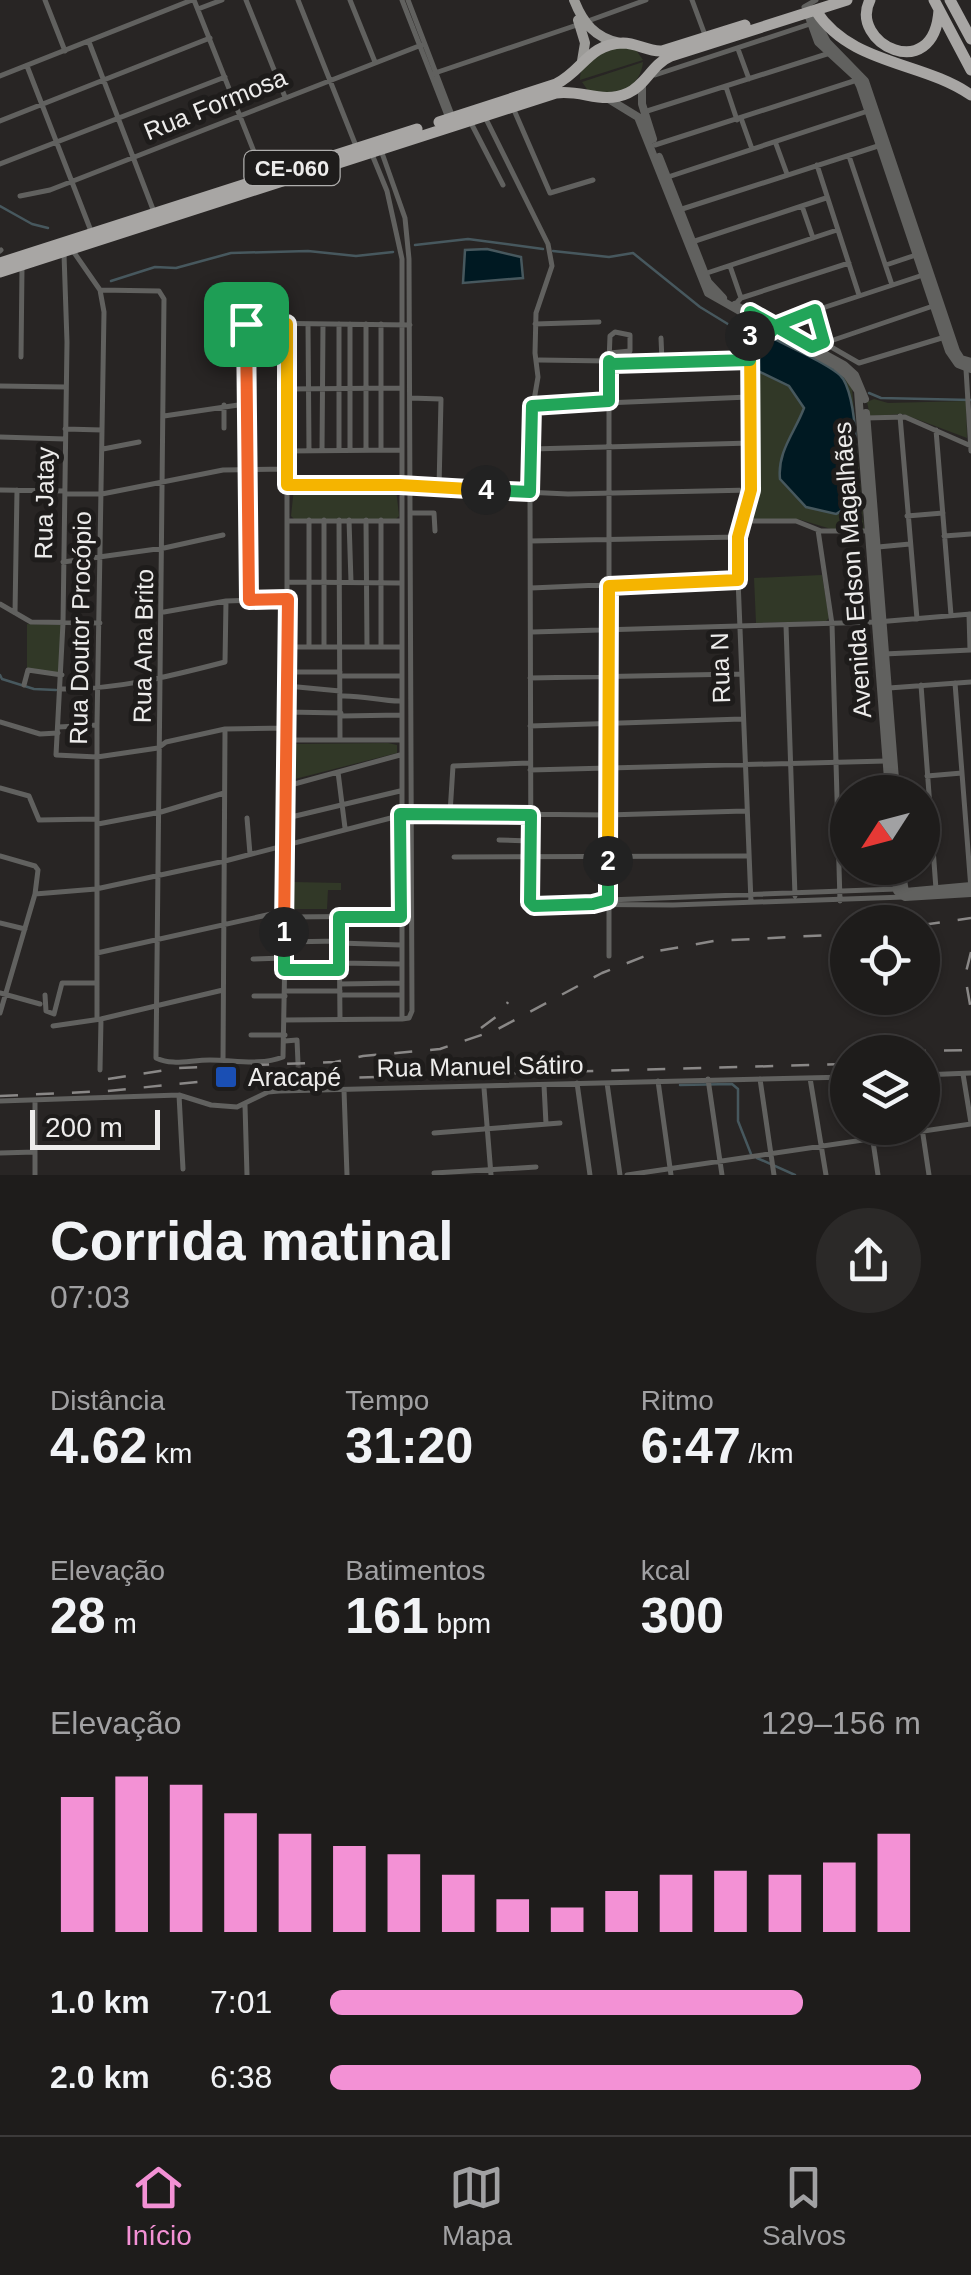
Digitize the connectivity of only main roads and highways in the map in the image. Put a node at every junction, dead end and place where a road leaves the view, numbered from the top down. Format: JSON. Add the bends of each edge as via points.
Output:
{"nodes":[{"id":1,"x":572,"y":0,"type":"edge"},
{"id":2,"x":826,"y":0,"type":"edge"},
{"id":3,"x":848,"y":0,"type":"edge"},
{"id":4,"x":870,"y":0,"type":"edge"},
{"id":5,"x":950,"y":0,"type":"edge"},
{"id":6,"x":936,"y":5,"type":"edge"},
{"id":7,"x":812,"y":13,"type":"edge"},
{"id":8,"x":582,"y":23,"type":"junction"},
{"id":9,"x":971,"y":39,"type":"edge"},
{"id":10,"x":620,"y":43,"type":"junction"},
{"id":11,"x":638,"y":47,"type":"junction"},
{"id":12,"x":702,"y":48,"type":"junction"},
{"id":13,"x":580,"y":63,"type":"junction"},
{"id":14,"x":971,"y":70,"type":"edge"},
{"id":15,"x":647,"y":78,"type":"junction"},
{"id":16,"x":971,"y":95,"type":"edge"},
{"id":17,"x":588,"y":96,"type":"junction"},
{"id":18,"x":1,"y":258,"type":"edge"}],
"edges":[{"from":1,"to":8,"type":"main road"},
{"from":2,"to":7,"type":"highway"},
{"from":3,"to":7,"type":"highway"},
{"from":4,"to":6,"type":"highway","via":[[864,16],[870,33],[903,52],[930,43]]},
{"from":5,"to":9,"type":"highway"},
{"from":6,"to":14,"type":"highway"},
{"from":7,"to":12,"type":"highway"},
{"from":7,"to":16,"type":"highway","via":[[855,47]]},
{"from":8,"to":10,"type":"main road"},
{"from":8,"to":13,"type":"main road"},
{"from":10,"to":11,"type":"highway"},
{"from":10,"to":13,"type":"highway","number":"CE-060"},
{"from":11,"to":12,"type":"highway"},
{"from":11,"to":15,"type":"highway"},
{"from":12,"to":15,"type":"highway","via":[[663,60]]},
{"from":13,"to":17,"type":"highway","via":[[577,82]]},
{"from":13,"to":18,"type":"highway","number":"CE-060","via":[[544,89]]},
{"from":15,"to":17,"type":"highway","number":"CE-060","via":[[631,92]]},
{"from":17,"to":18,"type":"highway","number":"CE-060","via":[[564,92],[513,107],[22,265]]}]}
